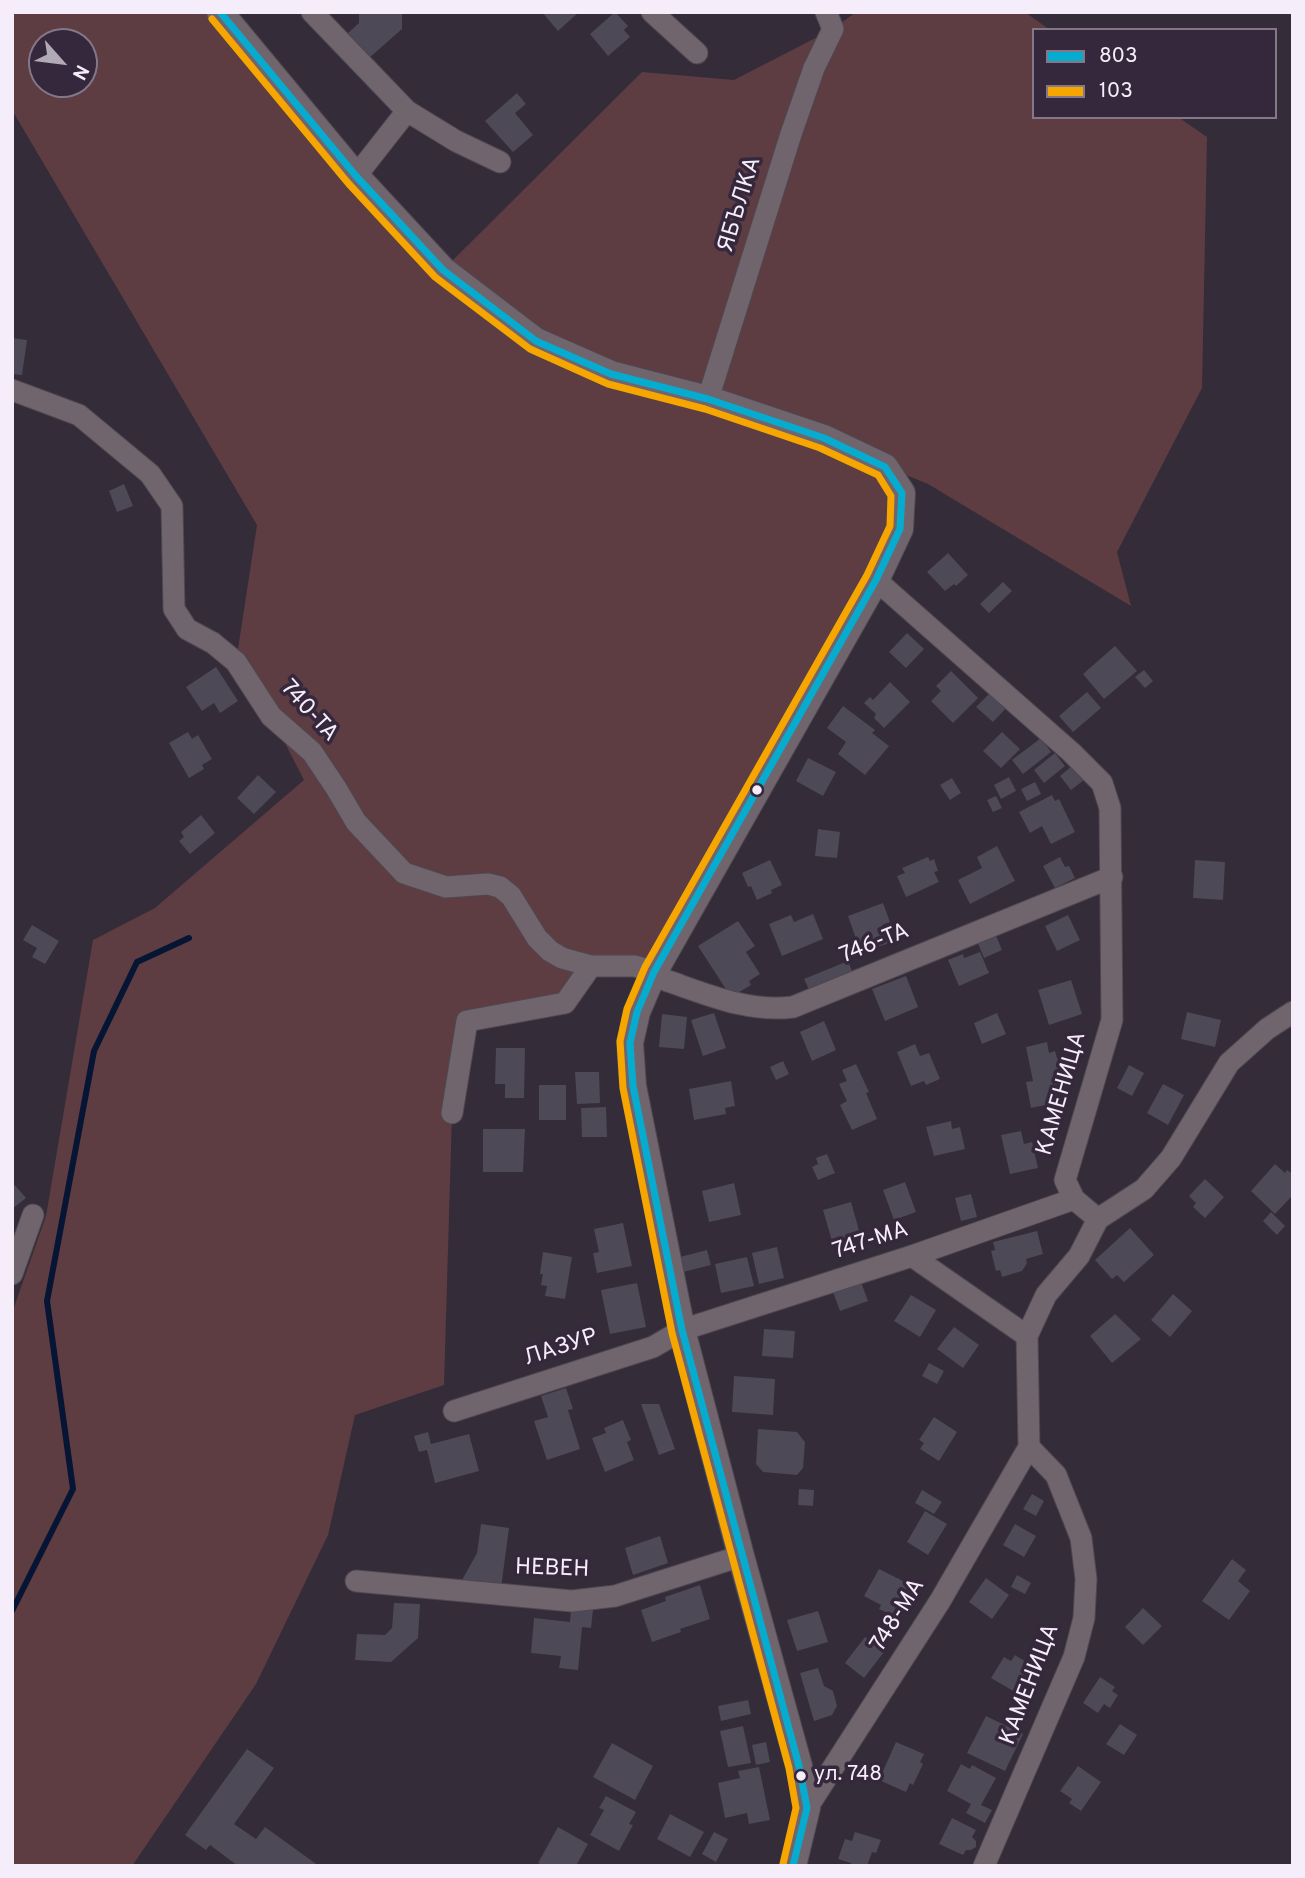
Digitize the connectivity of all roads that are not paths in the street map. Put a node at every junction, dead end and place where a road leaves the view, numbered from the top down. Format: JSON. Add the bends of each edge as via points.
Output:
{"nodes":[{"id":1,"x":220,"y":12,"type":"edge"},
{"id":2,"x":312,"y":12,"type":"edge"},
{"id":3,"x":652,"y":12,"type":"edge"},
{"id":4,"x":830,"y":20,"type":"edge"},
{"id":5,"x":697,"y":52,"type":"dead end"},
{"id":6,"x":407,"y":111,"type":"junction"},
{"id":7,"x":500,"y":162,"type":"dead end"},
{"id":8,"x":356,"y":176,"type":"junction"},
{"id":9,"x":12,"y":390,"type":"edge"},
{"id":10,"x":708,"y":399,"type":"junction"},
{"id":11,"x":876,"y":580,"type":"junction"},
{"id":12,"x":1112,"y":877,"type":"junction"},
{"id":13,"x":591,"y":966,"type":"junction"},
{"id":14,"x":654,"y":972,"type":"junction"},
{"id":15,"x":1293,"y":1012,"type":"edge"},
{"id":16,"x":452,"y":1113,"type":"dead end"},
{"id":17,"x":1074,"y":1199,"type":"junction"},
{"id":18,"x":33,"y":1215,"type":"dead end"},
{"id":19,"x":1098,"y":1219,"type":"junction"},
{"id":20,"x":912,"y":1256,"type":"junction"},
{"id":21,"x":12,"y":1273,"type":"edge"},
{"id":22,"x":682,"y":1330,"type":"junction"},
{"id":23,"x":1027,"y":1336,"type":"junction"},
{"id":24,"x":454,"y":1411,"type":"dead end"},
{"id":25,"x":1030,"y":1447,"type":"junction"},
{"id":26,"x":741,"y":1556,"type":"junction"},
{"id":27,"x":356,"y":1581,"type":"dead end"},
{"id":28,"x":807,"y":1808,"type":"junction"},
{"id":29,"x":793,"y":1866,"type":"edge"},
{"id":30,"x":984,"y":1866,"type":"edge"}],
"edges":[{"from":1,"to":8,"type":"street"},
{"from":2,"to":6,"type":"street"},
{"from":3,"to":5,"type":"street"},
{"from":4,"to":10,"type":"street","name":"ЯБЪЛКА"},
{"from":6,"to":7,"type":"street"},
{"from":6,"to":8,"type":"street"},
{"from":8,"to":10,"type":"street","via":[[443,270],[536,341],[611,374]]},
{"from":9,"to":13,"type":"street","name":"740-ТА","via":[[79,415],[150,474],[172,506],[174,609],[187,629],[236,662],[271,716],[312,752],[356,822],[404,873],[446,887],[500,887],[550,951]]},
{"from":10,"to":11,"type":"street","via":[[824,438],[885,467],[902,493],[900,529]]},
{"from":11,"to":12,"type":"street","name":"КАМЕНИЦА","via":[[1102,783],[1110,808]]},
{"from":11,"to":14,"type":"street"},
{"from":12,"to":14,"type":"street","name":"746-ТА","via":[[793,1007],[755,1008],[665,980]]},
{"from":12,"to":17,"type":"street","name":"КАМЕНИЦА","via":[[1112,1020],[1065,1180]]},
{"from":13,"to":14,"type":"street","name":"740-ТА","via":[[635,966]]},
{"from":13,"to":16,"type":"street","via":[[565,1003],[467,1021]]},
{"from":14,"to":22,"type":"street","via":[[630,1043],[633,1086]]},
{"from":15,"to":19,"type":"street","via":[[1229,1063],[1171,1158],[1144,1189]]},
{"from":17,"to":19,"type":"street"},
{"from":17,"to":20,"type":"street","name":"747-МА"},
{"from":18,"to":21,"type":"street"},
{"from":19,"to":23,"type":"street","via":[[1079,1256],[1046,1295]]},
{"from":20,"to":22,"type":"street","name":"747-МА"},
{"from":20,"to":23,"type":"street"},
{"from":22,"to":24,"type":"street","name":"ЛАЗУР","via":[[653,1347]]},
{"from":22,"to":26,"type":"street"},
{"from":23,"to":25,"type":"street"},
{"from":25,"to":28,"type":"street","name":"748-МА","via":[[940,1601]]},
{"from":25,"to":30,"type":"street","name":"КАМЕНИЦА","via":[[1056,1475],[1080,1538],[1086,1579],[1084,1618],[1074,1657]]},
{"from":26,"to":27,"type":"street","name":"НЕВЕН","via":[[615,1596],[572,1601]]},
{"from":26,"to":28,"type":"street"},
{"from":28,"to":29,"type":"street"}]}
